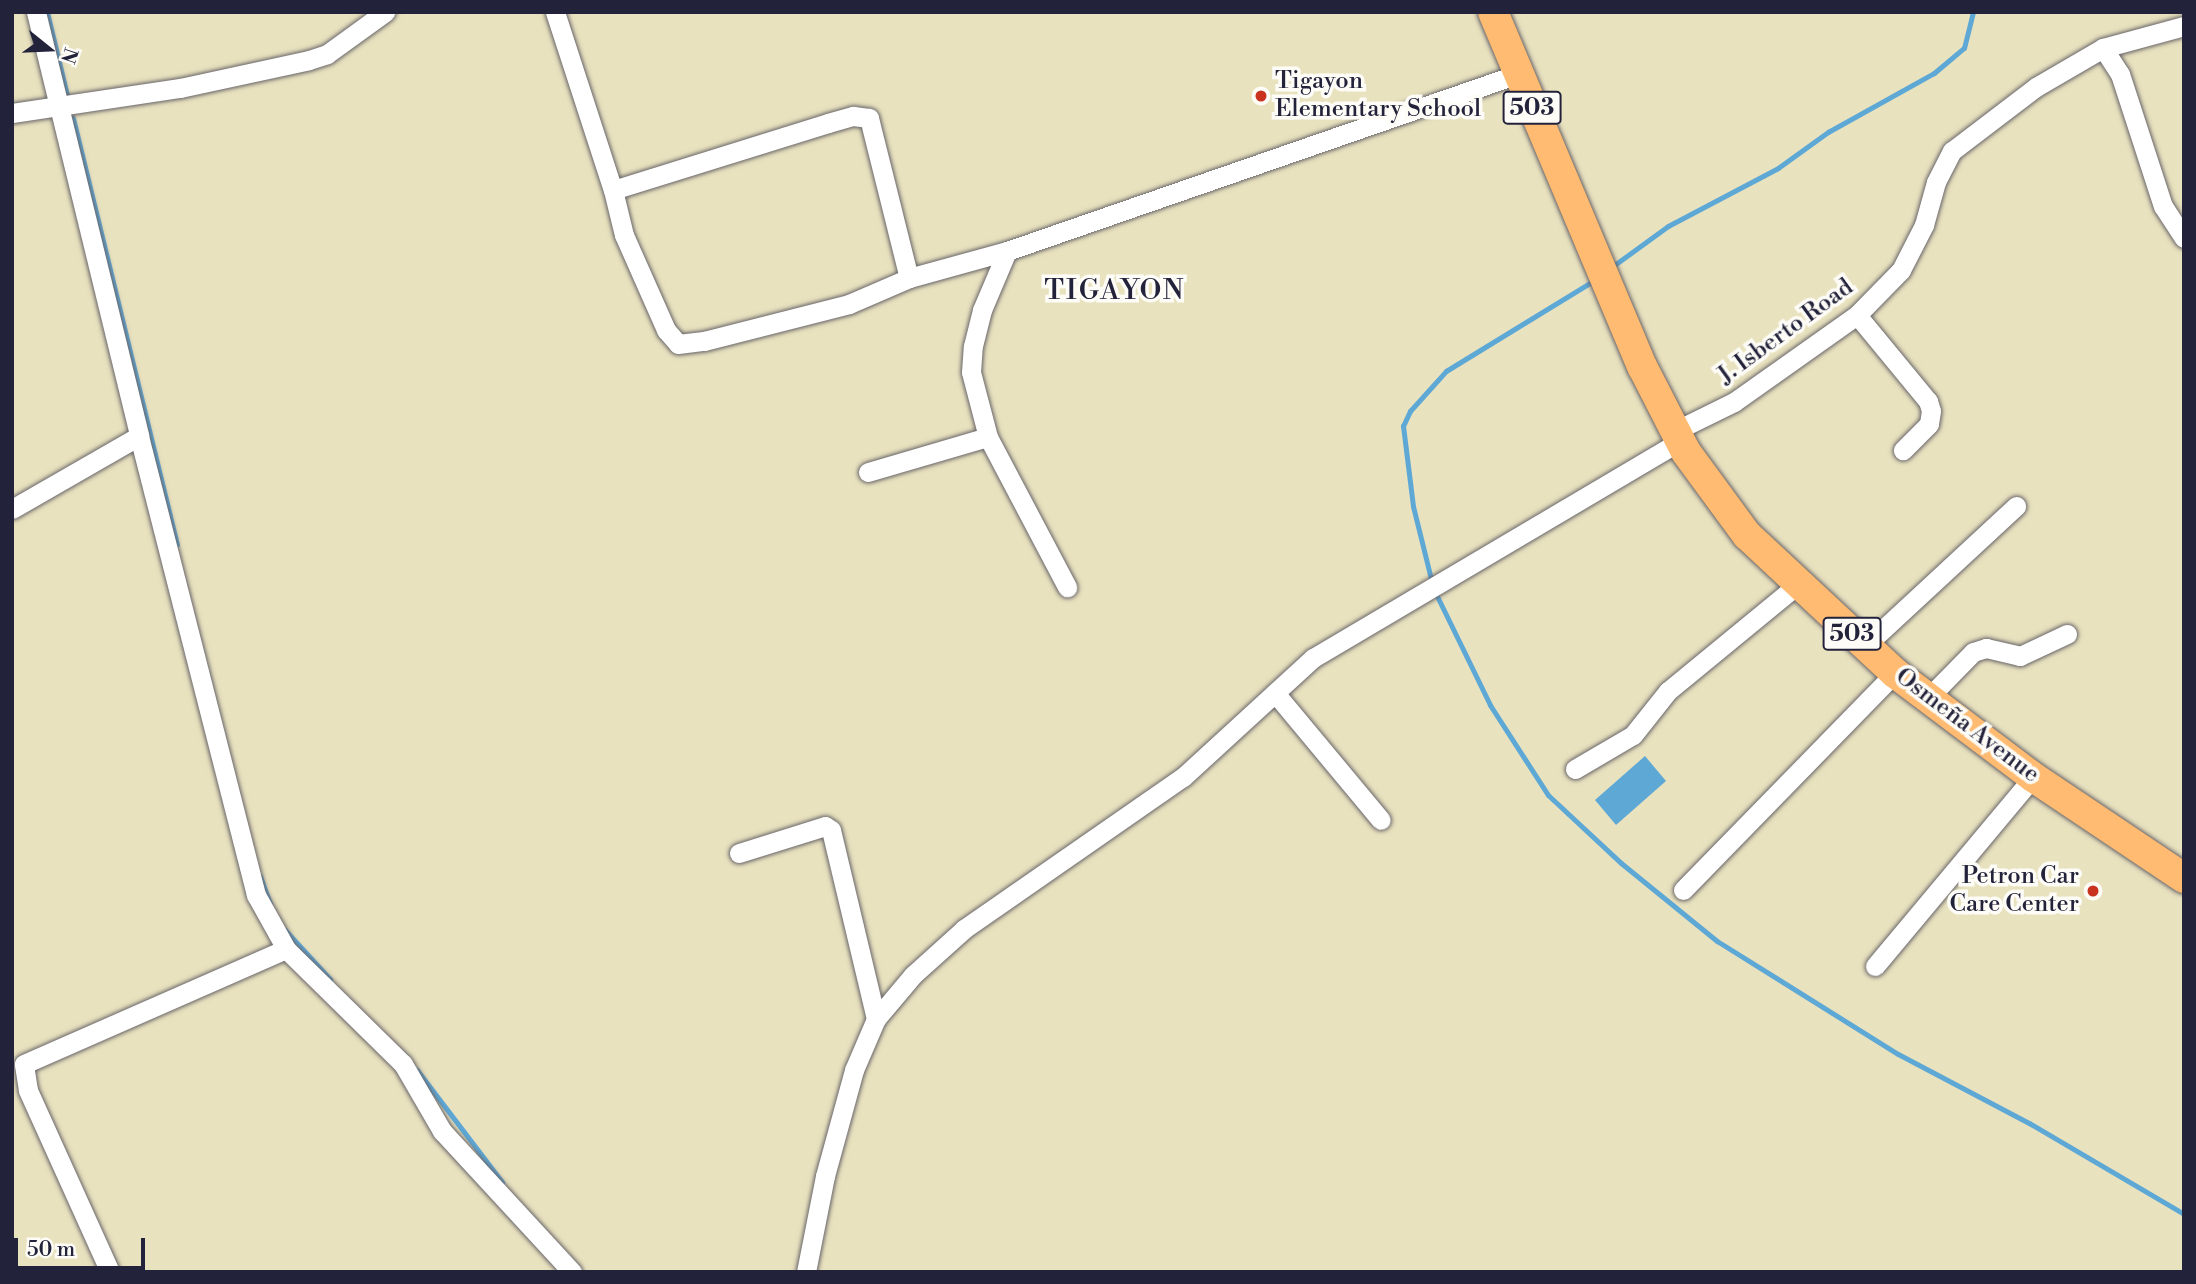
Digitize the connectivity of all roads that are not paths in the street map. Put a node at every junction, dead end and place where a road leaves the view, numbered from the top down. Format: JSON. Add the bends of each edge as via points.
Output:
{"nodes":[{"id":1,"x":36,"y":12,"type":"edge"},
{"id":2,"x":385,"y":12,"type":"edge"},
{"id":3,"x":555,"y":12,"type":"edge"},
{"id":4,"x":1493,"y":12,"type":"edge"},
{"id":5,"x":2184,"y":26,"type":"edge"},
{"id":6,"x":2104,"y":48,"type":"junction"},
{"id":7,"x":1518,"y":74,"type":"junction"},
{"id":8,"x":58,"y":107,"type":"junction"},
{"id":9,"x":12,"y":113,"type":"edge"},
{"id":10,"x":613,"y":190,"type":"junction"},
{"id":11,"x":2184,"y":238,"type":"edge"},
{"id":12,"x":1007,"y":251,"type":"junction"},
{"id":13,"x":909,"y":278,"type":"junction"},
{"id":14,"x":1857,"y":315,"type":"junction"},
{"id":15,"x":139,"y":436,"type":"junction"},
{"id":16,"x":1678,"y":436,"type":"junction"},
{"id":17,"x":988,"y":437,"type":"junction"},
{"id":18,"x":1903,"y":450,"type":"dead end"},
{"id":19,"x":868,"y":472,"type":"dead end"},
{"id":20,"x":2016,"y":506,"type":"dead end"},
{"id":21,"x":12,"y":509,"type":"edge"},
{"id":22,"x":1797,"y":585,"type":"junction"},
{"id":23,"x":1067,"y":587,"type":"dead end"},
{"id":24,"x":2067,"y":634,"type":"dead end"},
{"id":25,"x":1865,"y":646,"type":"junction"},
{"id":26,"x":1895,"y":673,"type":"junction"},
{"id":27,"x":1275,"y":693,"type":"junction"},
{"id":28,"x":1928,"y":698,"type":"junction"},
{"id":29,"x":1575,"y":769,"type":"dead end"},
{"id":30,"x":2033,"y":777,"type":"junction"},
{"id":31,"x":1381,"y":820,"type":"dead end"},
{"id":32,"x":739,"y":853,"type":"dead end"},
{"id":33,"x":2184,"y":878,"type":"edge"},
{"id":34,"x":1683,"y":890,"type":"dead end"},
{"id":35,"x":286,"y":949,"type":"junction"},
{"id":36,"x":1875,"y":966,"type":"dead end"},
{"id":37,"x":876,"y":1019,"type":"junction"},
{"id":38,"x":110,"y":1272,"type":"edge"},
{"id":39,"x":572,"y":1272,"type":"edge"},
{"id":40,"x":806,"y":1272,"type":"edge"}],
"edges":[{"from":1,"to":8,"type":"street"},
{"from":2,"to":8,"type":"street","via":[[327,54],[309,60],[180,88]]},
{"from":3,"to":10,"type":"street"},
{"from":4,"to":7,"type":"main road","number":"503"},
{"from":5,"to":6,"type":"street","name":"J. Isberto Road"},
{"from":6,"to":11,"type":"street","via":[[2120,74],[2163,206]]},
{"from":6,"to":14,"type":"street","name":"J. Isberto Road","via":[[2036,87],[1952,150],[1936,182],[1924,225],[1901,270]]},
{"from":7,"to":12,"type":"street"},
{"from":7,"to":16,"type":"main road","name":"Osmeña Avenue","number":"503","via":[[1614,304]]},
{"from":8,"to":9,"type":"street"},
{"from":8,"to":15,"type":"street"},
{"from":10,"to":13,"type":"street","via":[[624,235],[666,330],[678,344],[849,304]]},
{"from":10,"to":13,"type":"street","via":[[828,123],[869,118]]},
{"from":12,"to":13,"type":"street"},
{"from":12,"to":17,"type":"street","via":[[982,310],[973,346],[971,372]]},
{"from":14,"to":16,"type":"street","name":"J. Isberto Road"},
{"from":14,"to":18,"type":"street","via":[[1928,401],[1929,424]]},
{"from":15,"to":21,"type":"street"},
{"from":15,"to":35,"type":"street","via":[[256,895]]},
{"from":16,"to":22,"type":"main road","name":"Osmeña Avenue","number":"503","via":[[1746,535]]},
{"from":16,"to":27,"type":"street","name":"J. Isberto Road","via":[[1313,658]]},
{"from":17,"to":19,"type":"street"},
{"from":17,"to":23,"type":"street"},
{"from":20,"to":25,"type":"street"},
{"from":22,"to":25,"type":"main road","name":"Osmeña Avenue","number":"503"},
{"from":22,"to":29,"type":"street","via":[[1668,691],[1633,735]]},
{"from":24,"to":28,"type":"street","via":[[2020,656],[1986,648],[1973,652]]},
{"from":25,"to":26,"type":"main road","name":"Osmeña Avenue","number":"503"},
{"from":26,"to":28,"type":"main road","name":"Osmeña Avenue","number":"503"},
{"from":26,"to":34,"type":"street"},
{"from":27,"to":31,"type":"street"},
{"from":27,"to":37,"type":"street","name":"J. Isberto Road","via":[[1183,777],[964,929],[912,975]]},
{"from":28,"to":30,"type":"main road","name":"Osmeña Avenue","number":"503"},
{"from":30,"to":33,"type":"main road","name":"Osmeña Avenue","number":"503"},
{"from":30,"to":36,"type":"street"},
{"from":32,"to":37,"type":"street","via":[[825,826],[831,830]]},
{"from":35,"to":38,"type":"street","via":[[24,1064],[28,1090]]},
{"from":35,"to":39,"type":"street","via":[[403,1065],[442,1131]]},
{"from":37,"to":40,"type":"street","name":"J. Isberto Road","via":[[837,1126]]}]}
